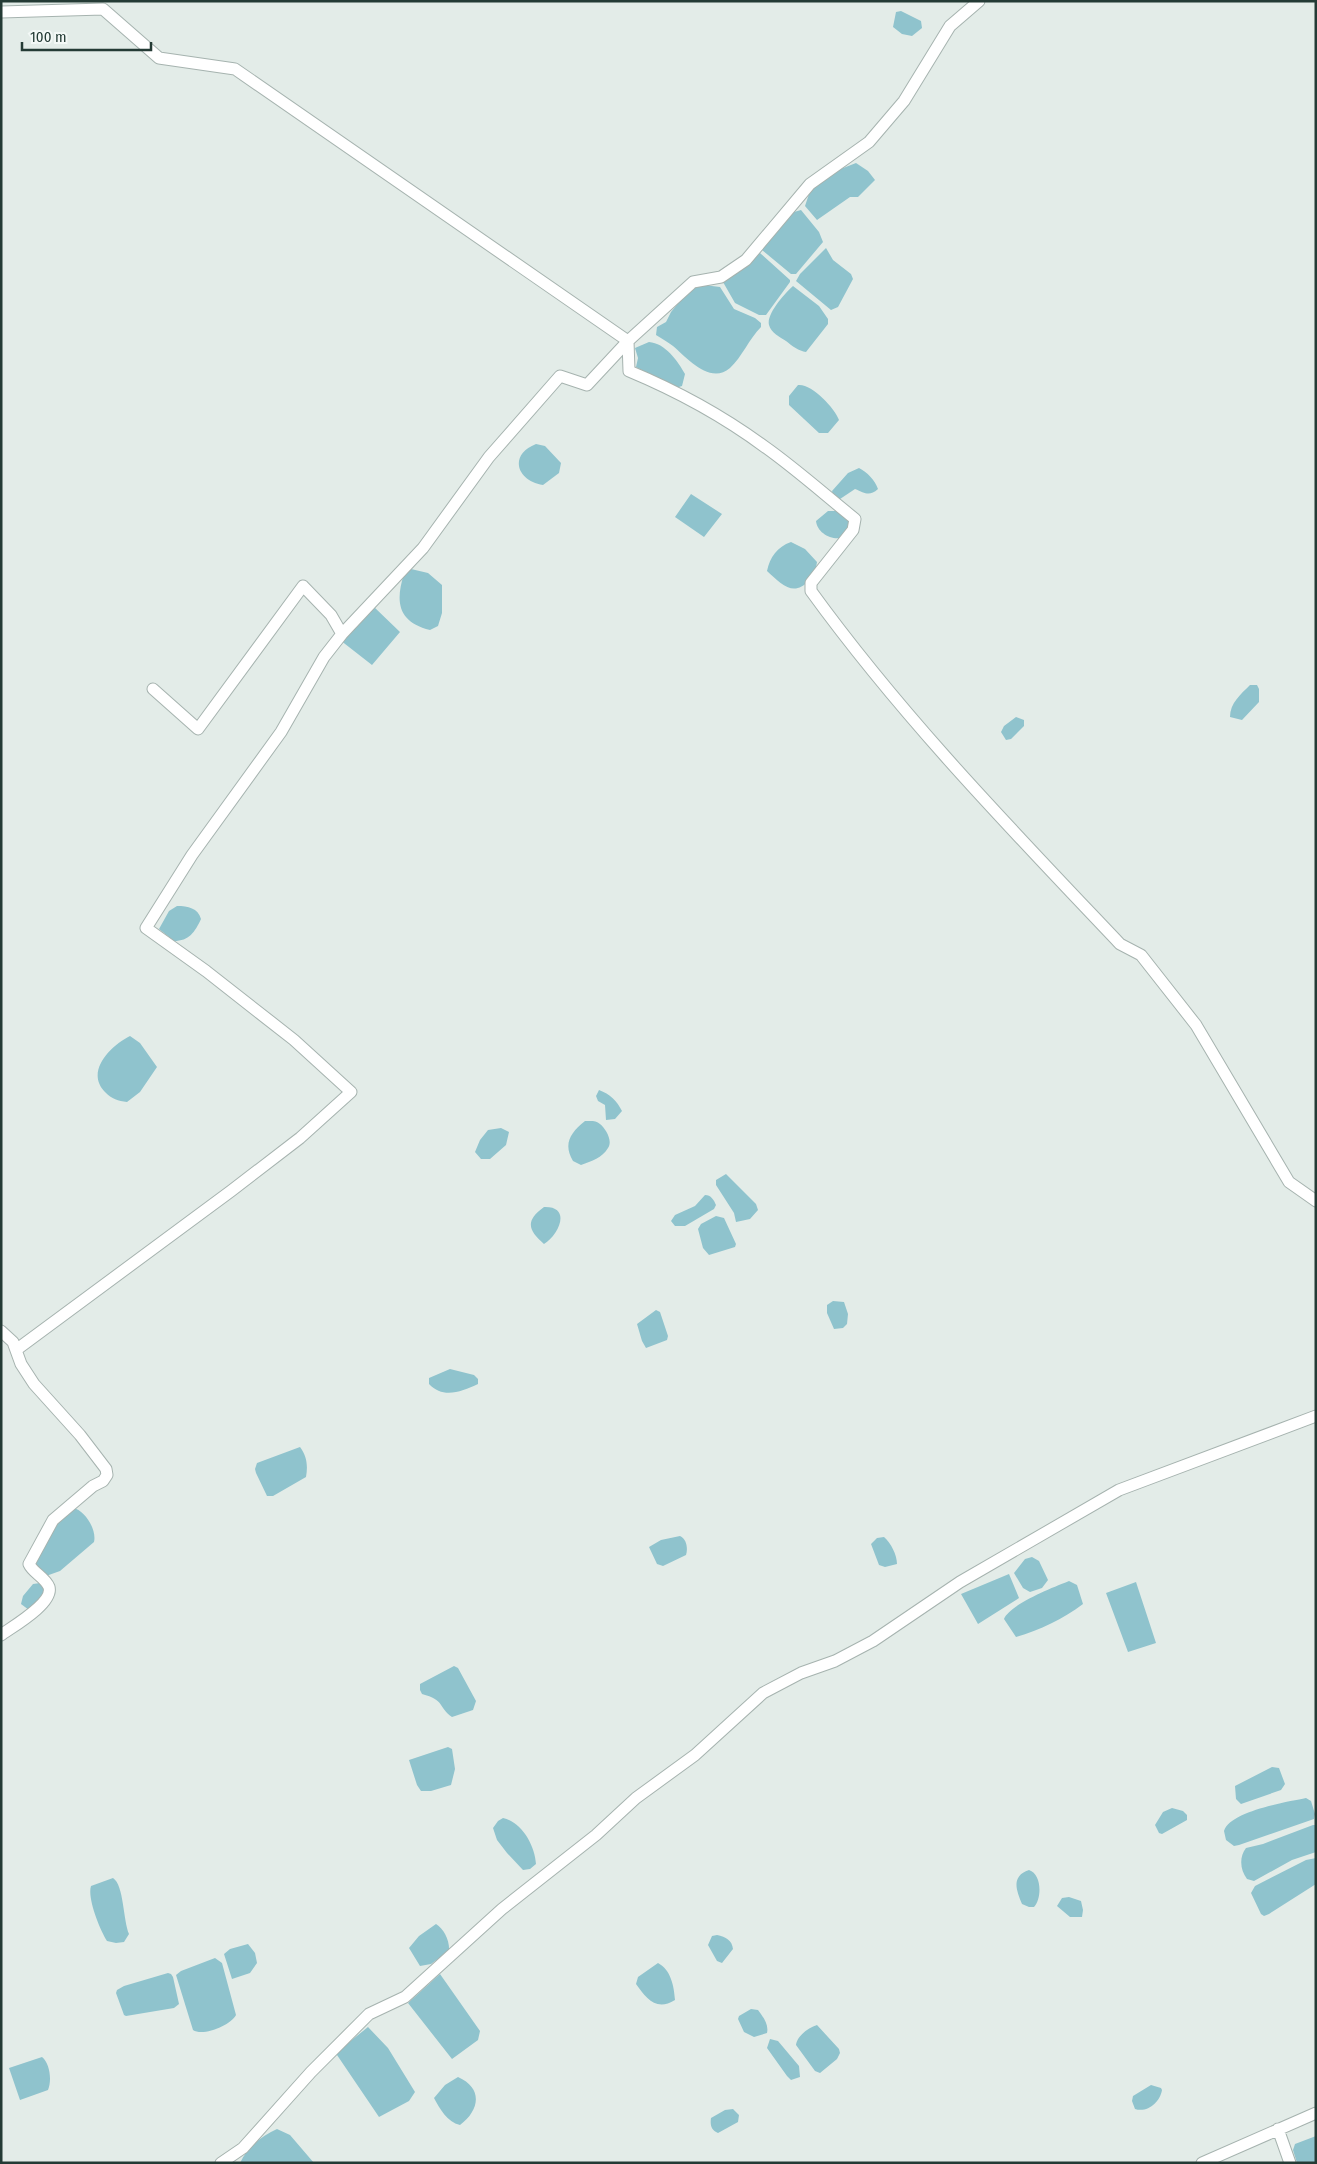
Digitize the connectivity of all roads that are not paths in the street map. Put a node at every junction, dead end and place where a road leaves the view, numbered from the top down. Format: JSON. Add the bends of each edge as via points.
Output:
{"nodes":[{"id":1,"x":980,"y":1,"type":"edge"},
{"id":2,"x":1,"y":12,"type":"edge"},
{"id":3,"x":628,"y":342,"type":"junction"},
{"id":4,"x":342,"y":634,"type":"junction"},
{"id":5,"x":153,"y":689,"type":"dead end"},
{"id":6,"x":1316,"y":1201,"type":"edge"},
{"id":7,"x":1,"y":1331,"type":"edge"},
{"id":8,"x":16,"y":1350,"type":"junction"},
{"id":9,"x":1316,"y":1416,"type":"edge"},
{"id":10,"x":1,"y":1635,"type":"edge"},
{"id":11,"x":1316,"y":2113,"type":"edge"},
{"id":12,"x":1278,"y":2129,"type":"junction"},
{"id":13,"x":221,"y":2163,"type":"edge"},
{"id":14,"x":1202,"y":2163,"type":"edge"},
{"id":15,"x":1290,"y":2163,"type":"edge"}],
"edges":[{"from":1,"to":3,"type":"street","via":[[950,26],[904,101],[869,142],[810,184],[746,260],[721,276],[694,282]]},
{"from":2,"to":3,"type":"street","via":[[103,9],[159,58],[235,69]]},
{"from":3,"to":4,"type":"street","via":[[587,386],[560,376],[489,457],[423,548]]},
{"from":3,"to":6,"type":"street","via":[[629,371],[720,416],[855,518],[853,530],[811,583],[811,591],[975,790],[1120,944],[1140,955],[1196,1025],[1289,1182]]},
{"from":4,"to":5,"type":"street","via":[[331,615],[303,586],[198,729]]},
{"from":4,"to":8,"type":"street","via":[[324,657],[281,732],[192,855],[146,928],[294,1040],[351,1092],[300,1138]]},
{"from":7,"to":8,"type":"street"},
{"from":8,"to":10,"type":"street","via":[[34,1384],[86,1442],[107,1475],[53,1520],[29,1564],[48,1587],[47,1598],[35,1612]]},
{"from":9,"to":13,"type":"street","via":[[1119,1490],[960,1582],[873,1641],[763,1693],[694,1755],[636,1798],[596,1836],[502,1909],[405,1997],[369,2014],[311,2072],[243,2148]]},
{"from":11,"to":12,"type":"street"},
{"from":12,"to":14,"type":"street"},
{"from":12,"to":15,"type":"street"}]}
